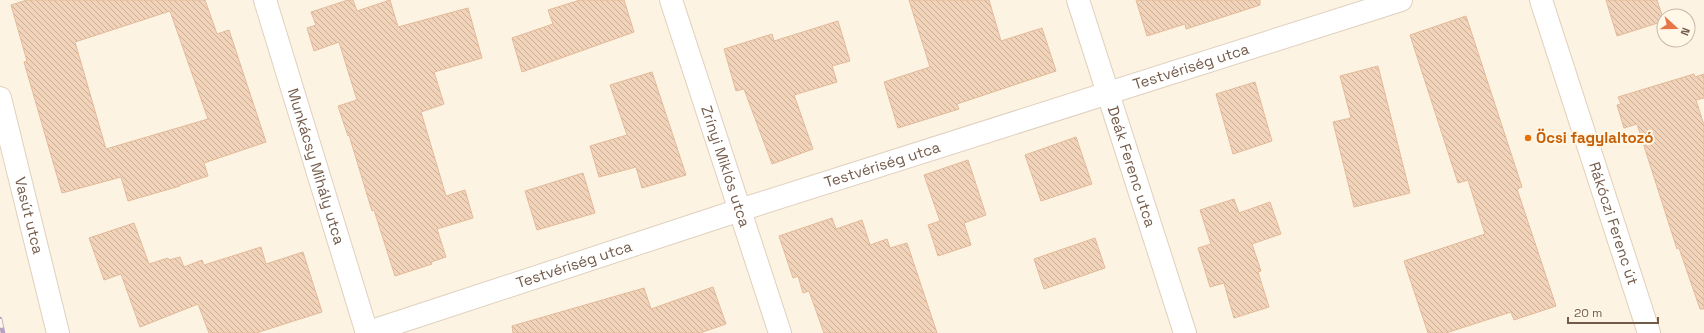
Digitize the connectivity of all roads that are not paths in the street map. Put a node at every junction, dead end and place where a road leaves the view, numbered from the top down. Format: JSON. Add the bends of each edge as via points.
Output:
{"nodes":[{"id":1,"x":265,"y":0,"type":"edge"},
{"id":2,"x":671,"y":0,"type":"edge"},
{"id":3,"x":1078,"y":0,"type":"edge"},
{"id":4,"x":1401,"y":0,"type":"edge"},
{"id":5,"x":1542,"y":0,"type":"edge"},
{"id":6,"x":1108,"y":92,"type":"junction"},
{"id":7,"x":0,"y":98,"type":"edge"},
{"id":8,"x":740,"y":210,"type":"junction"},
{"id":9,"x":58,"y":333,"type":"edge"},
{"id":10,"x":366,"y":333,"type":"edge"},
{"id":11,"x":780,"y":333,"type":"edge"},
{"id":12,"x":1185,"y":333,"type":"edge"},
{"id":13,"x":1649,"y":333,"type":"edge"}],
"edges":[{"from":1,"to":10,"type":"street","name":"Munkácsy Mihály utca"},
{"from":2,"to":8,"type":"street","name":"Zrínyi Miklós utca"},
{"from":3,"to":6,"type":"street","name":"Deák Ferenc utca"},
{"from":4,"to":6,"type":"street","name":"Testvériség utca"},
{"from":5,"to":13,"type":"street","name":"Rákóczi Ferenc út"},
{"from":6,"to":8,"type":"street","name":"Testvériség utca"},
{"from":6,"to":12,"type":"street","name":"Deák Ferenc utca"},
{"from":7,"to":9,"type":"street","name":"Vasút utca"},
{"from":8,"to":10,"type":"street","name":"Testvériség utca"},
{"from":8,"to":11,"type":"street","name":"Zrínyi Miklós utca"}]}
